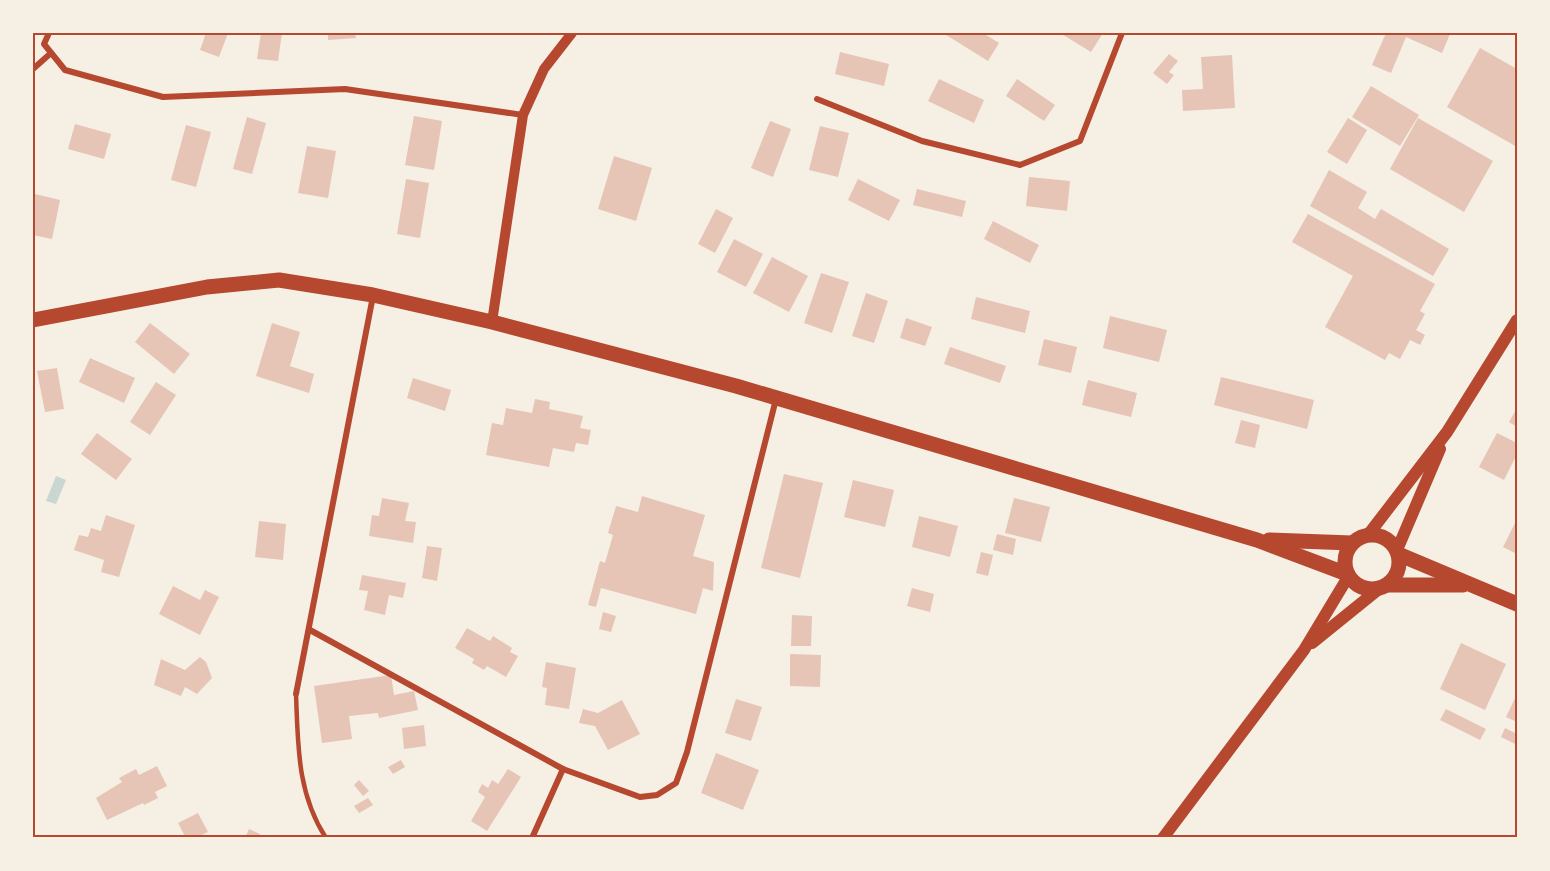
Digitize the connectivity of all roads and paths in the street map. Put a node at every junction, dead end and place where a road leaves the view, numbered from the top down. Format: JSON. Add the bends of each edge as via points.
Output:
{"nodes":[{"id":1,"x":49,"y":33,"type":"edge"},
{"id":2,"x":572,"y":33,"type":"edge"},
{"id":3,"x":1122,"y":33,"type":"edge"},
{"id":4,"x":51,"y":53,"type":"junction"},
{"id":5,"x":33,"y":69,"type":"edge"},
{"id":6,"x":817,"y":99,"type":"dead end"},
{"id":7,"x":523,"y":115,"type":"junction"},
{"id":8,"x":373,"y":295,"type":"junction"},
{"id":9,"x":33,"y":320,"type":"edge"},
{"id":10,"x":1517,"y":320,"type":"edge"},
{"id":11,"x":492,"y":322,"type":"junction"},
{"id":12,"x":776,"y":398,"type":"junction"},
{"id":13,"x":1447,"y":432,"type":"junction"},
{"id":14,"x":1368,"y":535,"type":"junction"},
{"id":15,"x":1257,"y":540,"type":"junction"},
{"id":16,"x":1352,"y":543,"type":"junction"},
{"id":17,"x":1397,"y":552,"type":"junction"},
{"id":18,"x":1348,"y":575,"type":"junction"},
{"id":19,"x":1469,"y":585,"type":"junction"},
{"id":20,"x":1384,"y":587,"type":"junction"},
{"id":21,"x":1517,"y":604,"type":"edge"},
{"id":22,"x":310,"y":630,"type":"junction"},
{"id":23,"x":1304,"y":650,"type":"junction"},
{"id":24,"x":296,"y":694,"type":"joint"},
{"id":25,"x":564,"y":769,"type":"junction"},
{"id":26,"x":326,"y":838,"type":"edge"},
{"id":27,"x":532,"y":838,"type":"edge"},
{"id":28,"x":1163,"y":838,"type":"edge"}],
"edges":[{"from":1,"to":4,"type":"street","via":[[44,44]]},
{"from":2,"to":7,"type":"street","via":[[544,69]]},
{"from":3,"to":6,"type":"street","via":[[1080,141],[1020,165],[922,141]]},
{"from":4,"to":5,"type":"street"},
{"from":4,"to":7,"type":"street","via":[[65,70],[163,97],[345,89]]},
{"from":7,"to":11,"type":"street"},
{"from":8,"to":9,"type":"highway","via":[[279,280],[207,287]]},
{"from":8,"to":11,"type":"highway"},
{"from":8,"to":22,"type":"street"},
{"from":10,"to":13,"type":"main road"},
{"from":11,"to":12,"type":"highway"},
{"from":12,"to":15,"type":"highway"},
{"from":12,"to":25,"type":"street","via":[[690,742],[676,783],[657,795],[640,797]]},
{"from":13,"to":14,"type":"main road"},
{"from":13,"to":17,"type":"main road"},
{"from":14,"to":16,"type":"highway"},
{"from":14,"to":17,"type":"highway","via":[[1385,538]]},
{"from":15,"to":16,"type":"highway"},
{"from":15,"to":18,"type":"highway"},
{"from":16,"to":18,"type":"highway","via":[[1345,557]]},
{"from":17,"to":19,"type":"highway"},
{"from":17,"to":20,"type":"highway","via":[[1398,571]]},
{"from":18,"to":20,"type":"highway","via":[[1362,588]]},
{"from":18,"to":23,"type":"main road"},
{"from":19,"to":20,"type":"highway"},
{"from":19,"to":21,"type":"highway"},
{"from":20,"to":23,"type":"main road"},
{"from":22,"to":24,"type":"street"},
{"from":22,"to":25,"type":"street"},
{"from":23,"to":28,"type":"main road"},
{"from":24,"to":26,"type":"lane","via":[[303,790]]},
{"from":25,"to":27,"type":"street"}]}
